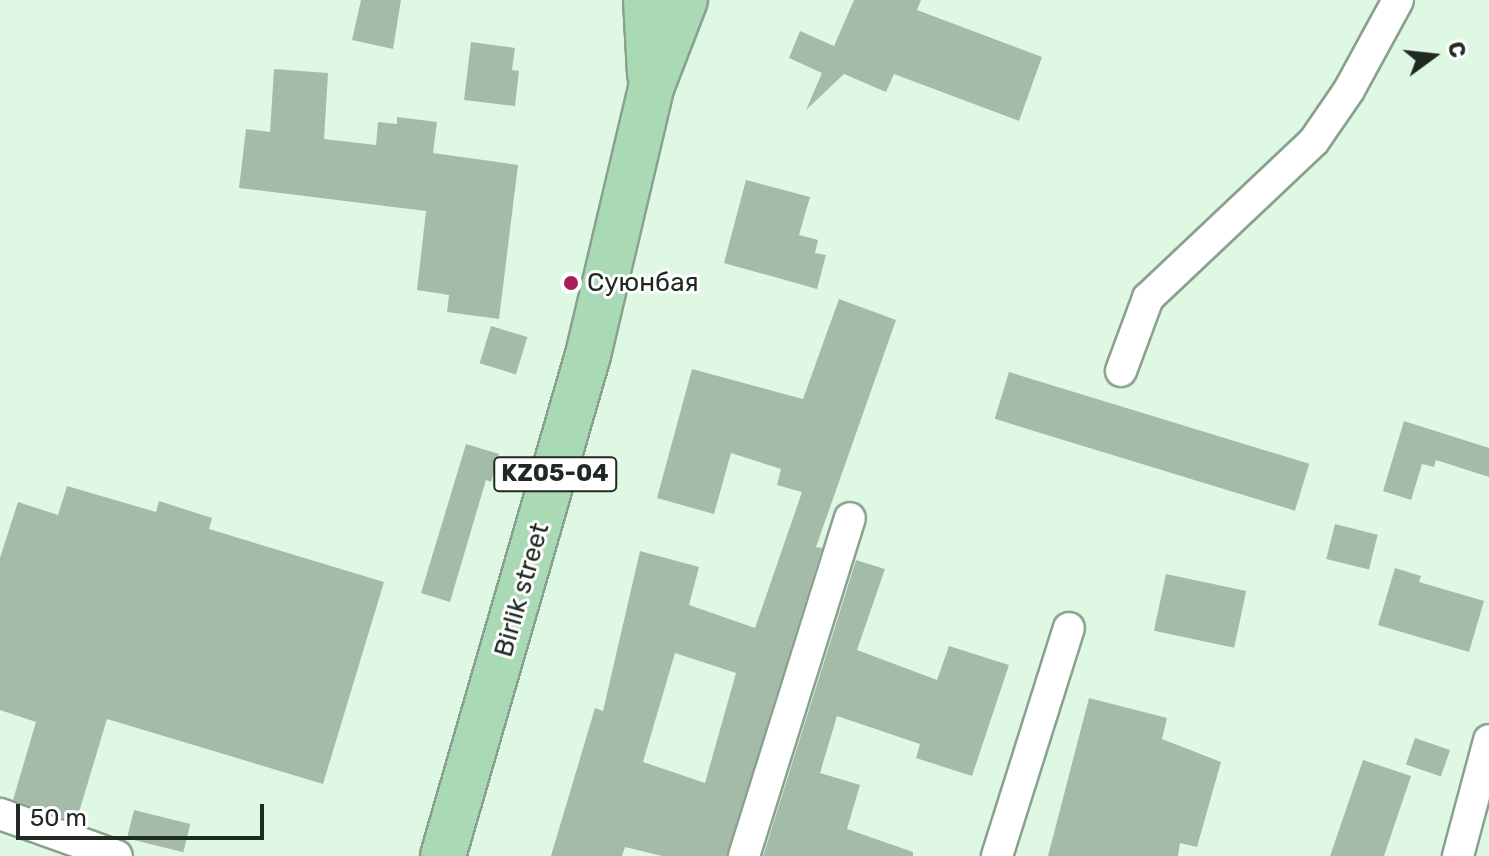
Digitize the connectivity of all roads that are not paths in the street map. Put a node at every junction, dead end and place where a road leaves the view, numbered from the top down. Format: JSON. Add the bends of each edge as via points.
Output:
{"nodes":[{"id":1,"x":646,"y":0,"type":"edge"},
{"id":2,"x":685,"y":0,"type":"edge"},
{"id":3,"x":706,"y":0,"type":"edge"},
{"id":4,"x":1398,"y":0,"type":"edge"},
{"id":5,"x":651,"y":88,"type":"junction"},
{"id":6,"x":1121,"y":371,"type":"dead end"},
{"id":7,"x":850,"y":518,"type":"dead end"},
{"id":8,"x":1069,"y":628,"type":"dead end"},
{"id":9,"x":1489,"y":740,"type":"edge"},
{"id":10,"x":0,"y":814,"type":"edge"},
{"id":11,"x":117,"y":856,"type":"edge"},
{"id":12,"x":443,"y":856,"type":"edge"},
{"id":13,"x":744,"y":856,"type":"edge"},
{"id":14,"x":997,"y":856,"type":"edge"},
{"id":15,"x":1458,"y":856,"type":"edge"}],
"edges":[{"from":1,"to":5,"type":"main road","number":"KZ05-04"},
{"from":2,"to":5,"type":"main road","number":"KZ05-04"},
{"from":3,"to":5,"type":"main road"},
{"from":4,"to":6,"type":"street","via":[[1314,141],[1148,298]]},
{"from":5,"to":12,"type":"main road","name":"Birlik street","number":"KZ05-04","via":[[588,355]]},
{"from":7,"to":13,"type":"street"},
{"from":8,"to":14,"type":"street"},
{"from":9,"to":15,"type":"street"},
{"from":10,"to":11,"type":"street"}]}
